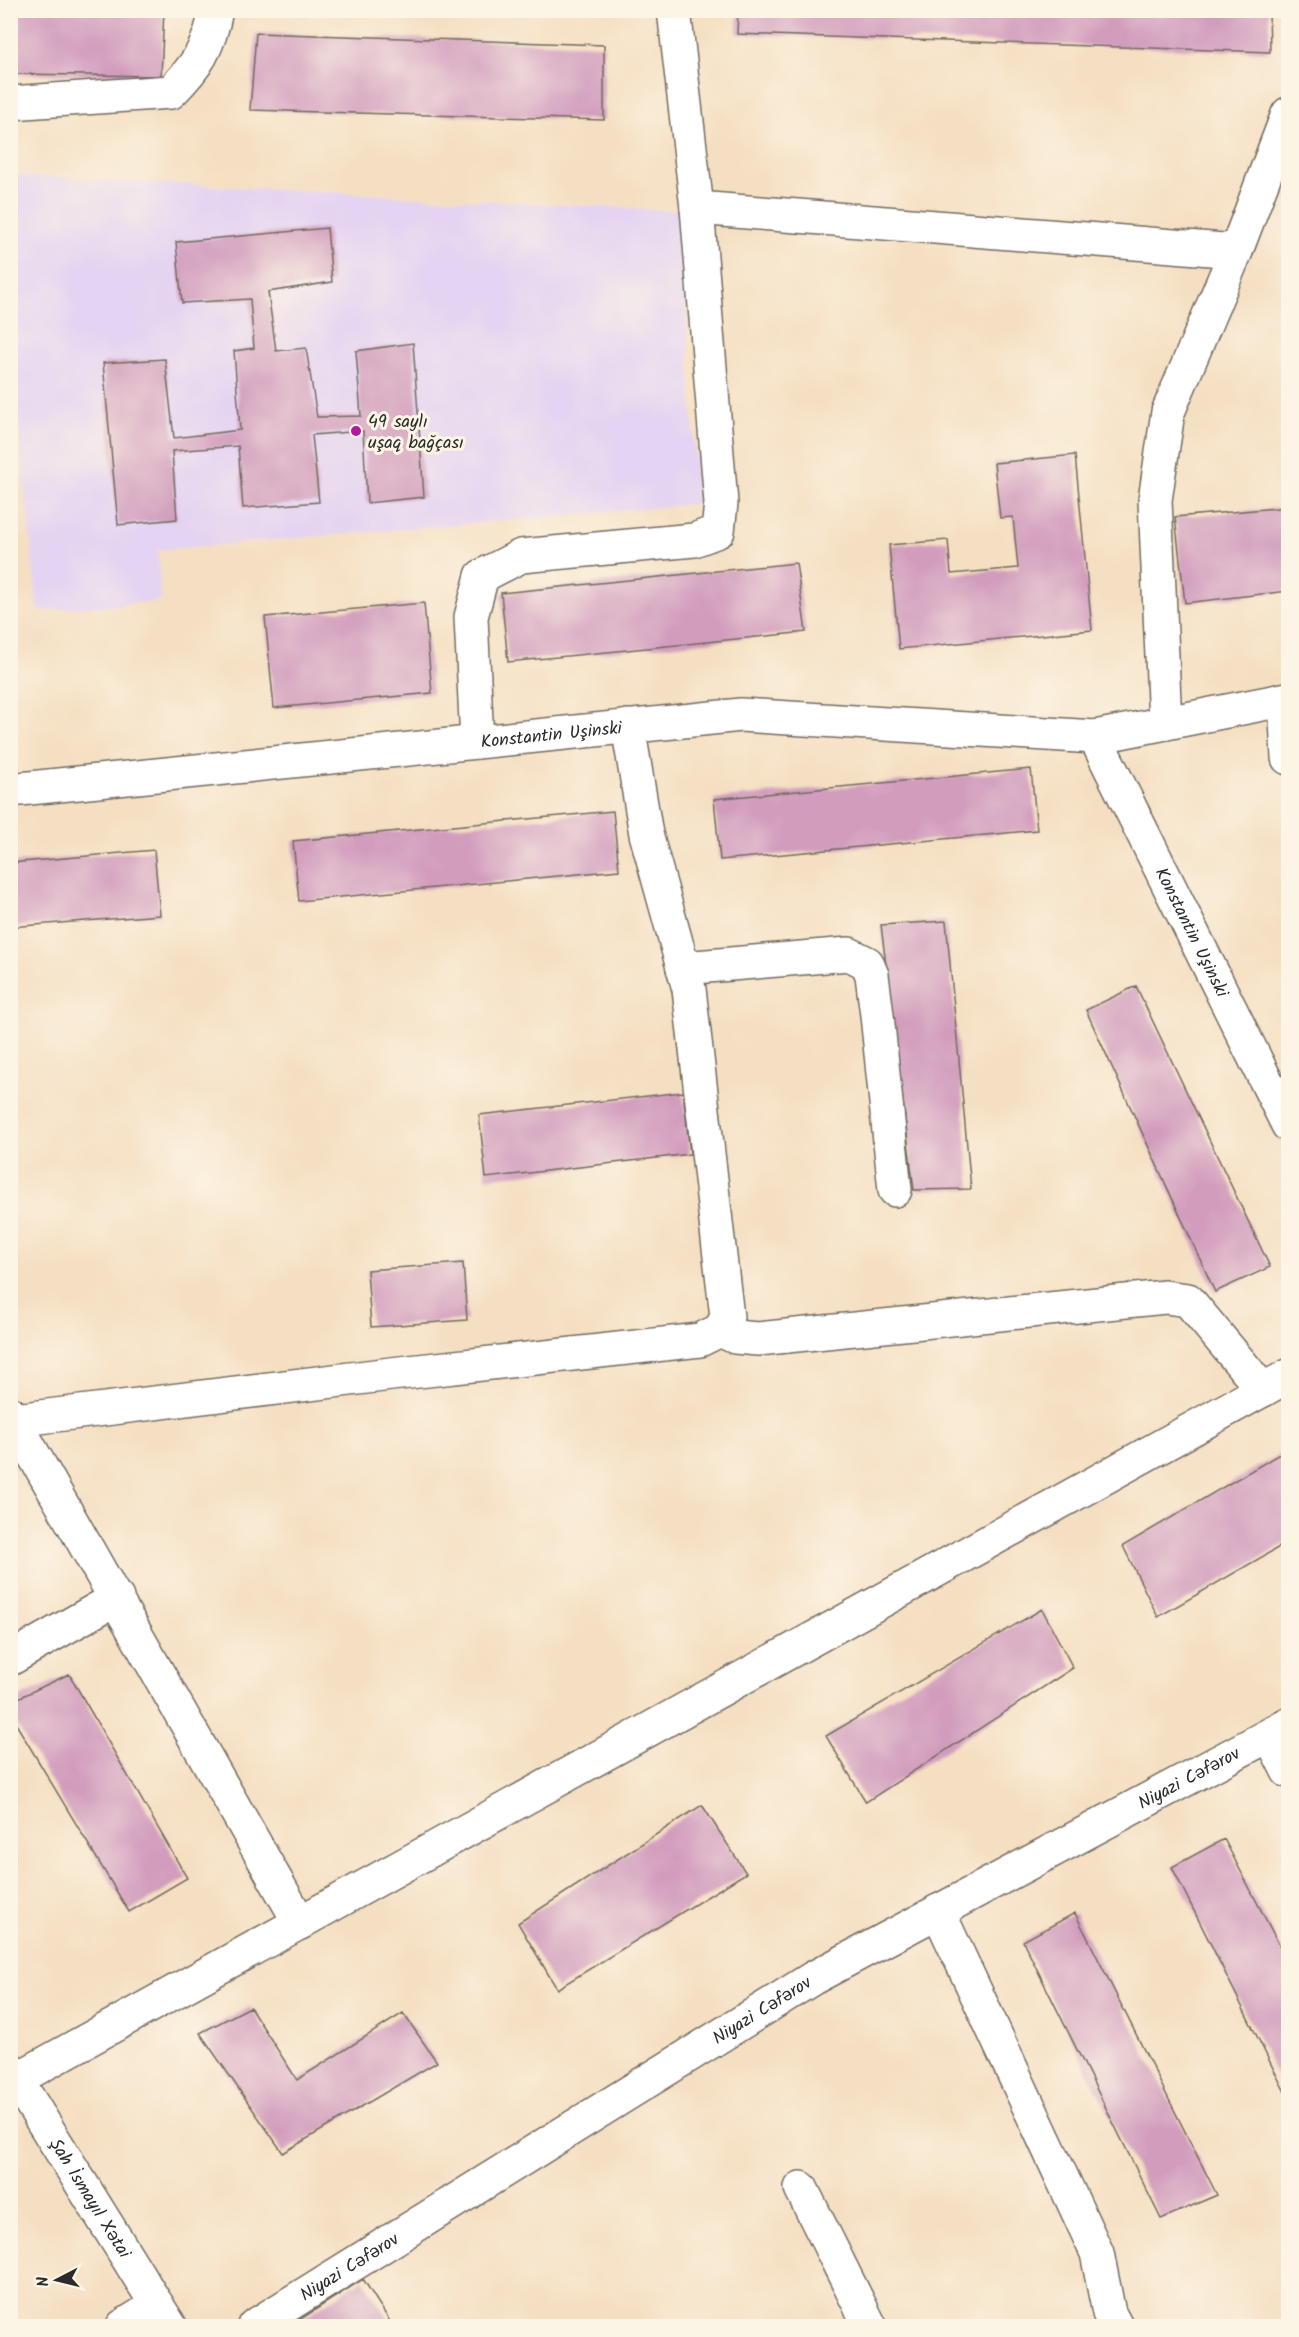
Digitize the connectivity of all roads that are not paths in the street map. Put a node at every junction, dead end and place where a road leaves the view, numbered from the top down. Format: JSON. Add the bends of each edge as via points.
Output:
{"nodes":[{"id":1,"x":216,"y":10,"type":"edge"},
{"id":2,"x":675,"y":10,"type":"edge"},
{"id":3,"x":10,"y":103,"type":"edge"},
{"id":4,"x":1288,"y":114,"type":"edge"},
{"id":5,"x":697,"y":208,"type":"junction"},
{"id":6,"x":1236,"y":251,"type":"junction"},
{"id":7,"x":1287,"y":699,"type":"edge"},
{"id":8,"x":1165,"y":723,"type":"junction"},
{"id":9,"x":628,"y":726,"type":"junction"},
{"id":10,"x":1095,"y":737,"type":"junction"},
{"id":11,"x":477,"y":742,"type":"junction"},
{"id":12,"x":1288,"y":758,"type":"edge"},
{"id":13,"x":10,"y":790,"type":"edge"},
{"id":14,"x":683,"y":968,"type":"junction"},
{"id":15,"x":1288,"y":1125,"type":"edge"},
{"id":16,"x":895,"y":1190,"type":"dead end"},
{"id":17,"x":720,"y":1330,"type":"junction"},
{"id":18,"x":1276,"y":1383,"type":"edge"},
{"id":19,"x":13,"y":1416,"type":"edge"},
{"id":20,"x":117,"y":1598,"type":"junction"},
{"id":21,"x":10,"y":1659,"type":"edge"},
{"id":22,"x":1279,"y":1730,"type":"edge"},
{"id":23,"x":1288,"y":1771,"type":"edge"},
{"id":24,"x":938,"y":1911,"type":"junction"},
{"id":25,"x":300,"y":1923,"type":"junction"},
{"id":26,"x":14,"y":2074,"type":"edge"},
{"id":27,"x":801,"y":2188,"type":"dead end"},
{"id":28,"x":164,"y":2316,"type":"edge"},
{"id":29,"x":1111,"y":2322,"type":"edge"},
{"id":30,"x":123,"y":2326,"type":"edge"},
{"id":31,"x":254,"y":2326,"type":"edge"},
{"id":32,"x":870,"y":2326,"type":"edge"}],
"edges":[{"from":1,"to":3,"type":"street","via":[[197,66],[171,92]]},
{"from":2,"to":5,"type":"street"},
{"from":4,"to":6,"type":"street"},
{"from":5,"to":6,"type":"street"},
{"from":5,"to":11,"type":"street","via":[[721,503],[718,531],[694,540],[521,556],[482,576],[471,617]]},
{"from":6,"to":8,"type":"street","via":[[1166,423],[1155,500]]},
{"from":7,"to":8,"type":"street","name":"Konstantin Uşinski"},
{"from":7,"to":12,"type":"street"},
{"from":8,"to":10,"type":"street","name":"Konstantin Uşinski"},
{"from":9,"to":10,"type":"street","name":"Konstantin Uşinski","via":[[741,715]]},
{"from":9,"to":11,"type":"street","name":"Konstantin Uşinski"},
{"from":9,"to":14,"type":"street","via":[[646,834]]},
{"from":10,"to":15,"type":"street","name":"Konstantin Uşinski"},
{"from":11,"to":13,"type":"street","name":"Konstantin Uşinski"},
{"from":14,"to":16,"type":"street","via":[[849,954],[867,963],[876,1005]]},
{"from":14,"to":17,"type":"street","via":[[692,1013],[727,1317]]},
{"from":17,"to":18,"type":"street","via":[[735,1337],[758,1339],[1165,1297],[1188,1300]]},
{"from":17,"to":19,"type":"street","via":[[700,1340]]},
{"from":18,"to":25,"type":"street"},
{"from":19,"to":20,"type":"street"},
{"from":20,"to":21,"type":"street"},
{"from":20,"to":25,"type":"street"},
{"from":22,"to":23,"type":"street"},
{"from":22,"to":24,"type":"street","name":"Niyazi Cəfərov"},
{"from":24,"to":29,"type":"street","via":[[1097,2253]]},
{"from":24,"to":31,"type":"street","name":"Niyazi Cəfərov","via":[[813,1978]]},
{"from":25,"to":26,"type":"street"},
{"from":26,"to":28,"type":"street","name":"Şah İsmayıl Xətai"},
{"from":27,"to":32,"type":"street"},
{"from":28,"to":30,"type":"street"}]}
